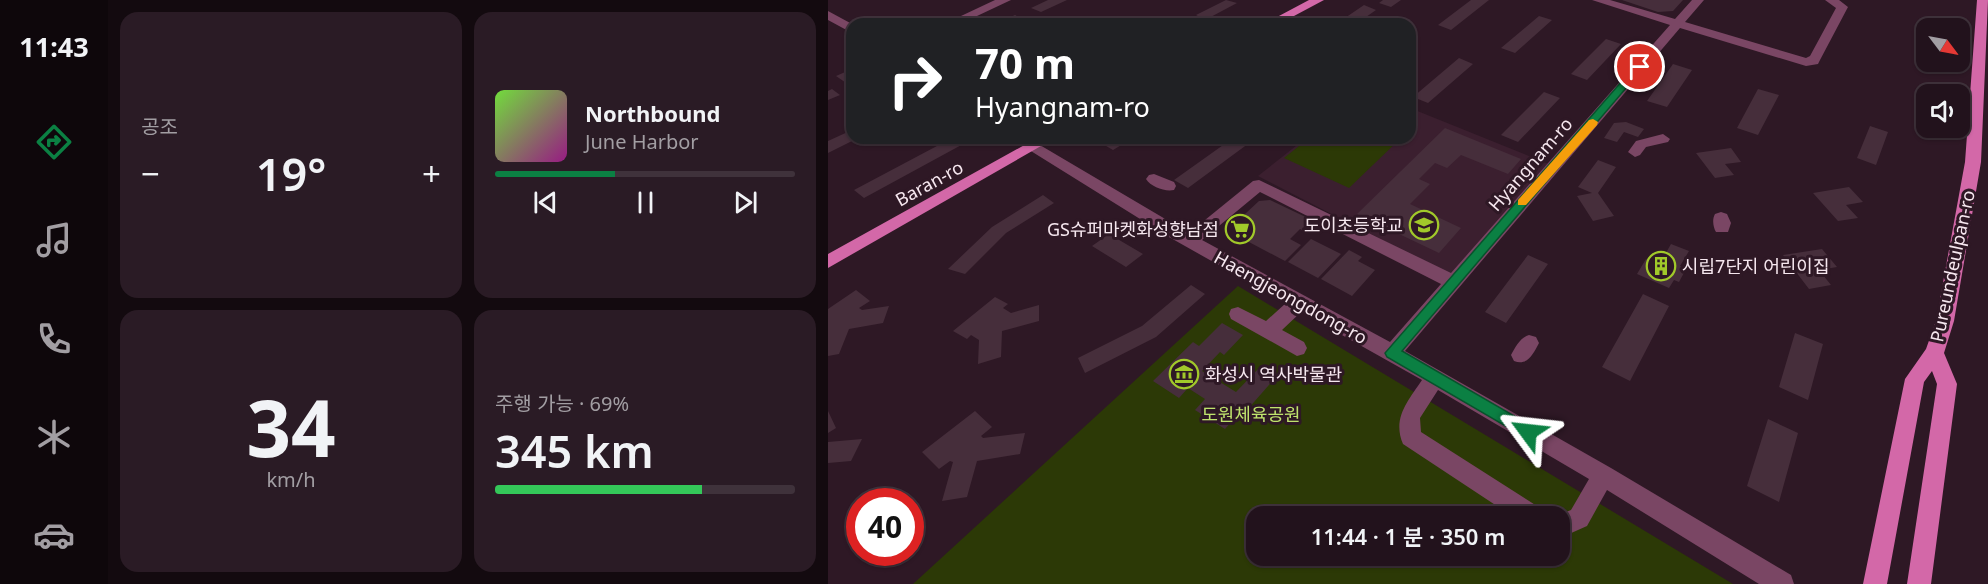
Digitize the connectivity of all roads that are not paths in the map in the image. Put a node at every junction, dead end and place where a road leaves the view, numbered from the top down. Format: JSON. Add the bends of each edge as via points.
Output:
{"nodes":[{"id":1,"x":1005,"y":0,"type":"edge"},
{"id":2,"x":1318,"y":0,"type":"edge"},
{"id":3,"x":1598,"y":0,"type":"edge"},
{"id":4,"x":1698,"y":0,"type":"edge"},
{"id":5,"x":1831,"y":0,"type":"edge"},
{"id":6,"x":1983,"y":0,"type":"edge"},
{"id":7,"x":828,"y":15,"type":"edge"},
{"id":8,"x":964,"y":18,"type":"edge"},
{"id":9,"x":1282,"y":18,"type":"edge"},
{"id":10,"x":1676,"y":25,"type":"junction"},
{"id":11,"x":846,"y":26,"type":"edge"},
{"id":12,"x":1663,"y":139,"type":"dead end"},
{"id":13,"x":1025,"y":144,"type":"edge"},
{"id":14,"x":1038,"y":144,"type":"edge"},
{"id":15,"x":1031,"y":148,"type":"junction"},
{"id":16,"x":1635,"y":152,"type":"dead end"},
{"id":17,"x":1191,"y":240,"type":"junction"},
{"id":18,"x":828,"y":262,"type":"edge"},
{"id":19,"x":1452,"y":281,"type":"junction"},
{"id":20,"x":1300,"y":302,"type":"junction"},
{"id":21,"x":1238,"y":314,"type":"dead end"},
{"id":22,"x":1268,"y":331,"type":"junction"},
{"id":23,"x":1297,"y":348,"type":"dead end"},
{"id":24,"x":1392,"y":353,"type":"junction"},
{"id":25,"x":1934,"y":353,"type":"junction"},
{"id":26,"x":1434,"y":378,"type":"junction"},
{"id":27,"x":1603,"y":475,"type":"junction"},
{"id":28,"x":1517,"y":506,"type":"edge"},
{"id":29,"x":1570,"y":522,"type":"edge"},
{"id":30,"x":1782,"y":584,"type":"edge"},
{"id":31,"x":1875,"y":584,"type":"edge"},
{"id":32,"x":1919,"y":584,"type":"edge"}],
"edges":[{"from":1,"to":8,"type":"street"},
{"from":2,"to":9,"type":"main road"},
{"from":3,"to":10,"type":"street"},
{"from":4,"to":10,"type":"street","name":"Hyangnam-ro"},
{"from":5,"to":10,"type":"street","via":[[1842,7],[1813,61],[1796,61]]},
{"from":6,"to":25,"type":"main road","name":"Pureundeulpan-ro","via":[[1973,162],[1945,321]]},
{"from":7,"to":11,"type":"street"},
{"from":10,"to":19,"type":"street","name":"Hyangnam-ro"},
{"from":12,"to":16,"type":"street","via":[[1641,144]]},
{"from":13,"to":15,"type":"street","name":"Haengjeongdong-ro"},
{"from":14,"to":15,"type":"main road","name":"Baran-ro"},
{"from":15,"to":17,"type":"street","name":"Haengjeongdong-ro"},
{"from":15,"to":18,"type":"main road","name":"Baran-ro"},
{"from":17,"to":19,"type":"street","via":[[1259,185]]},
{"from":17,"to":20,"type":"street","name":"Haengjeongdong-ro"},
{"from":19,"to":24,"type":"street","name":"Hyangnam-ro"},
{"from":20,"to":22,"type":"street"},
{"from":20,"to":24,"type":"street","name":"Haengjeongdong-ro"},
{"from":21,"to":22,"type":"street"},
{"from":22,"to":23,"type":"street"},
{"from":24,"to":26,"type":"street","name":"Haengjeongdong-ro"},
{"from":25,"to":31,"type":"main road","name":"Pureundeulpan-ro","via":[[1915,379]]},
{"from":25,"to":32,"type":"main road","name":"Pureundeulpan-ro","via":[[1947,384]]},
{"from":26,"to":27,"type":"street","name":"Haengjeongdong-ro"},
{"from":26,"to":28,"type":"street","via":[[1409,417],[1411,437]]},
{"from":27,"to":29,"type":"street","via":[[1579,518]]},
{"from":27,"to":30,"type":"street","name":"Haengjeongdong-ro"}]}
